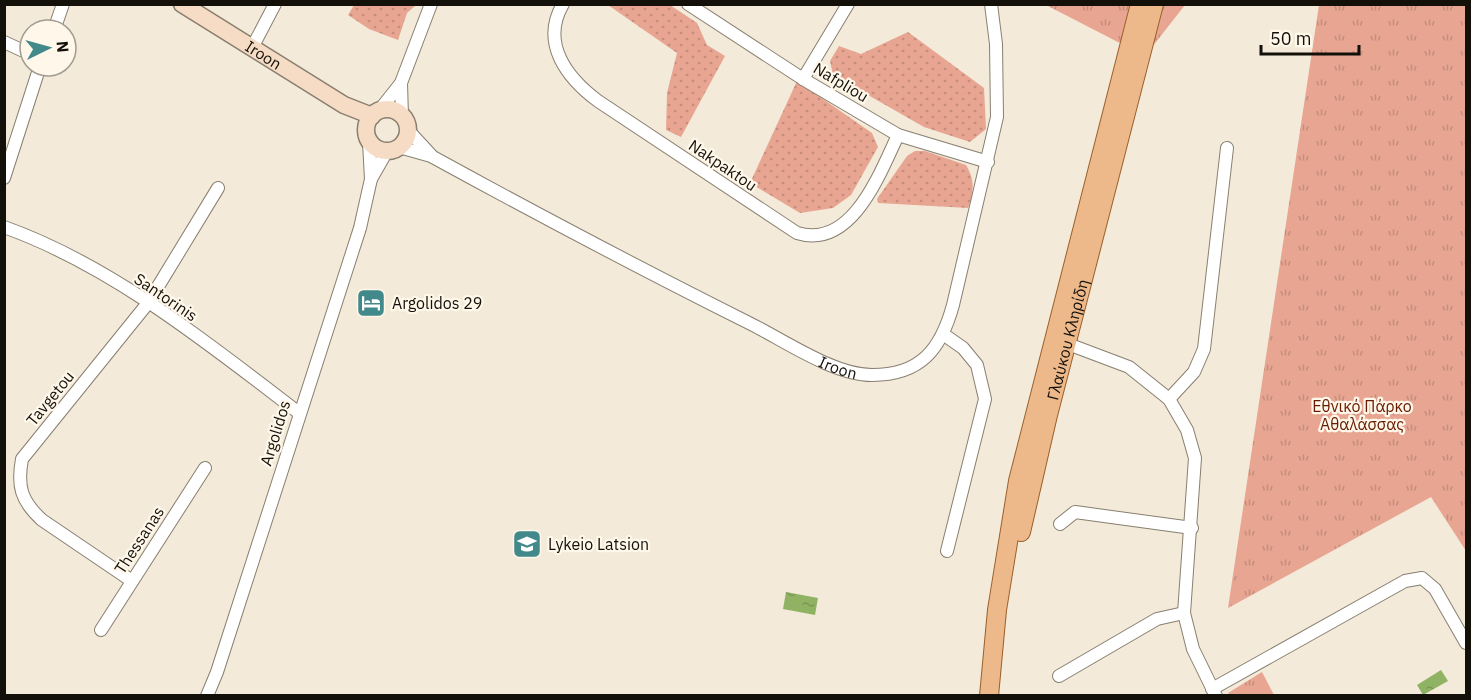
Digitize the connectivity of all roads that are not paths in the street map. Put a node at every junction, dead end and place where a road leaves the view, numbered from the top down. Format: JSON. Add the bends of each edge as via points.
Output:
{"nodes":[{"id":1,"x":182,"y":4,"type":"edge"},
{"id":2,"x":275,"y":4,"type":"edge"},
{"id":3,"x":431,"y":4,"type":"edge"},
{"id":4,"x":563,"y":4,"type":"edge"},
{"id":5,"x":688,"y":4,"type":"edge"},
{"id":6,"x":848,"y":4,"type":"edge"},
{"id":7,"x":991,"y":4,"type":"edge"},
{"id":8,"x":1140,"y":4,"type":"edge"},
{"id":9,"x":1154,"y":4,"type":"edge"},
{"id":10,"x":4,"y":42,"type":"edge"},
{"id":11,"x":253,"y":46,"type":"junction"},
{"id":12,"x":18,"y":48,"type":"edge"},
{"id":13,"x":36,"y":78,"type":"edge"},
{"id":14,"x":803,"y":79,"type":"junction"},
{"id":15,"x":401,"y":83,"type":"junction"},
{"id":16,"x":405,"y":123,"type":"junction"},
{"id":17,"x":371,"y":124,"type":"junction"},
{"id":18,"x":898,"y":135,"type":"junction"},
{"id":19,"x":1227,"y":148,"type":"dead end"},
{"id":20,"x":393,"y":149,"type":"junction"},
{"id":21,"x":431,"y":156,"type":"junction"},
{"id":22,"x":7,"y":160,"type":"edge"},
{"id":23,"x":988,"y":162,"type":"junction"},
{"id":24,"x":4,"y":178,"type":"edge"},
{"id":25,"x":371,"y":179,"type":"junction"},
{"id":26,"x":218,"y":188,"type":"dead end"},
{"id":27,"x":4,"y":227,"type":"edge"},
{"id":28,"x":148,"y":303,"type":"junction"},
{"id":29,"x":943,"y":334,"type":"junction"},
{"id":30,"x":1060,"y":341,"type":"junction"},
{"id":31,"x":1169,"y":399,"type":"junction"},
{"id":32,"x":298,"y":413,"type":"junction"},
{"id":33,"x":205,"y":468,"type":"dead end"},
{"id":34,"x":1060,"y":524,"type":"dead end"},
{"id":35,"x":1191,"y":528,"type":"junction"},
{"id":36,"x":947,"y":551,"type":"dead end"},
{"id":37,"x":132,"y":581,"type":"junction"},
{"id":38,"x":1184,"y":613,"type":"junction"},
{"id":39,"x":101,"y":630,"type":"dead end"},
{"id":40,"x":1467,"y":643,"type":"edge"},
{"id":41,"x":1059,"y":676,"type":"dead end"},
{"id":42,"x":1214,"y":692,"type":"edge"},
{"id":43,"x":207,"y":696,"type":"edge"},
{"id":44,"x":989,"y":696,"type":"edge"}],
"edges":[{"from":1,"to":11,"type":"street","name":"Iroon"},
{"from":2,"to":11,"type":"street"},
{"from":3,"to":15,"type":"street"},
{"from":4,"to":18,"type":"street","name":"Nakpaktou","via":[[555,22],[554,43],[578,85],[797,233],[825,234],[852,216]]},
{"from":5,"to":14,"type":"street","name":"Nafpliou"},
{"from":6,"to":14,"type":"street"},
{"from":7,"to":23,"type":"street","name":"Iroon","via":[[998,98]]},
{"from":8,"to":30,"type":"main road","name":"Γλαύκου Κληρίδη"},
{"from":9,"to":30,"type":"main road","name":"Γλαύκου Κληρίδη"},
{"from":10,"to":12,"type":"street"},
{"from":11,"to":17,"type":"street","name":"Iroon"},
{"from":13,"to":22,"type":"street"},
{"from":14,"to":18,"type":"street","name":"Nafpliou"},
{"from":15,"to":16,"type":"street"},
{"from":15,"to":17,"type":"street"},
{"from":16,"to":17,"type":"street","via":[[391,110]]},
{"from":16,"to":20,"type":"street","via":[[404,142]]},
{"from":16,"to":21,"type":"street","name":"Iroon"},
{"from":17,"to":20,"type":"street","via":[[374,147]]},
{"from":17,"to":25,"type":"street","name":"Argolidos"},
{"from":18,"to":23,"type":"street","name":"Nafpliou"},
{"from":19,"to":31,"type":"street","via":[[1204,349],[1194,372]]},
{"from":20,"to":21,"type":"street","name":"Iroon"},
{"from":20,"to":25,"type":"street","name":"Argolidos"},
{"from":21,"to":29,"type":"street","name":"Iroon","via":[[672,284],[848,371],[879,375],[905,370],[929,354]]},
{"from":22,"to":24,"type":"street"},
{"from":23,"to":29,"type":"street","name":"Iroon"},
{"from":25,"to":32,"type":"street","name":"Argolidos","via":[[350,260]]},
{"from":26,"to":28,"type":"street","name":"Tavgetou"},
{"from":27,"to":28,"type":"street","name":"Santorinis","via":[[50,246]]},
{"from":28,"to":32,"type":"street","name":"Santorinis"},
{"from":28,"to":37,"type":"street","name":"Tavgetou","via":[[22,459],[19,475],[22,497],[36,515]]},
{"from":29,"to":36,"type":"street","via":[[973,359],[981,373],[985,399]]},
{"from":30,"to":31,"type":"street","via":[[1128,368]]},
{"from":30,"to":44,"type":"main road","name":"Γλαύκου Κληρίδη"},
{"from":31,"to":35,"type":"street","via":[[1186,430],[1195,458]]},
{"from":32,"to":43,"type":"street","name":"Argolidos"},
{"from":33,"to":37,"type":"street","name":"Thessanas"},
{"from":34,"to":35,"type":"street","via":[[1075,512]]},
{"from":35,"to":38,"type":"street"},
{"from":37,"to":39,"type":"street","name":"Thessanas"},
{"from":38,"to":41,"type":"street","via":[[1157,619]]},
{"from":38,"to":42,"type":"street","via":[[1193,649]]},
{"from":40,"to":42,"type":"street","via":[[1435,589],[1422,578],[1405,581]]}]}
